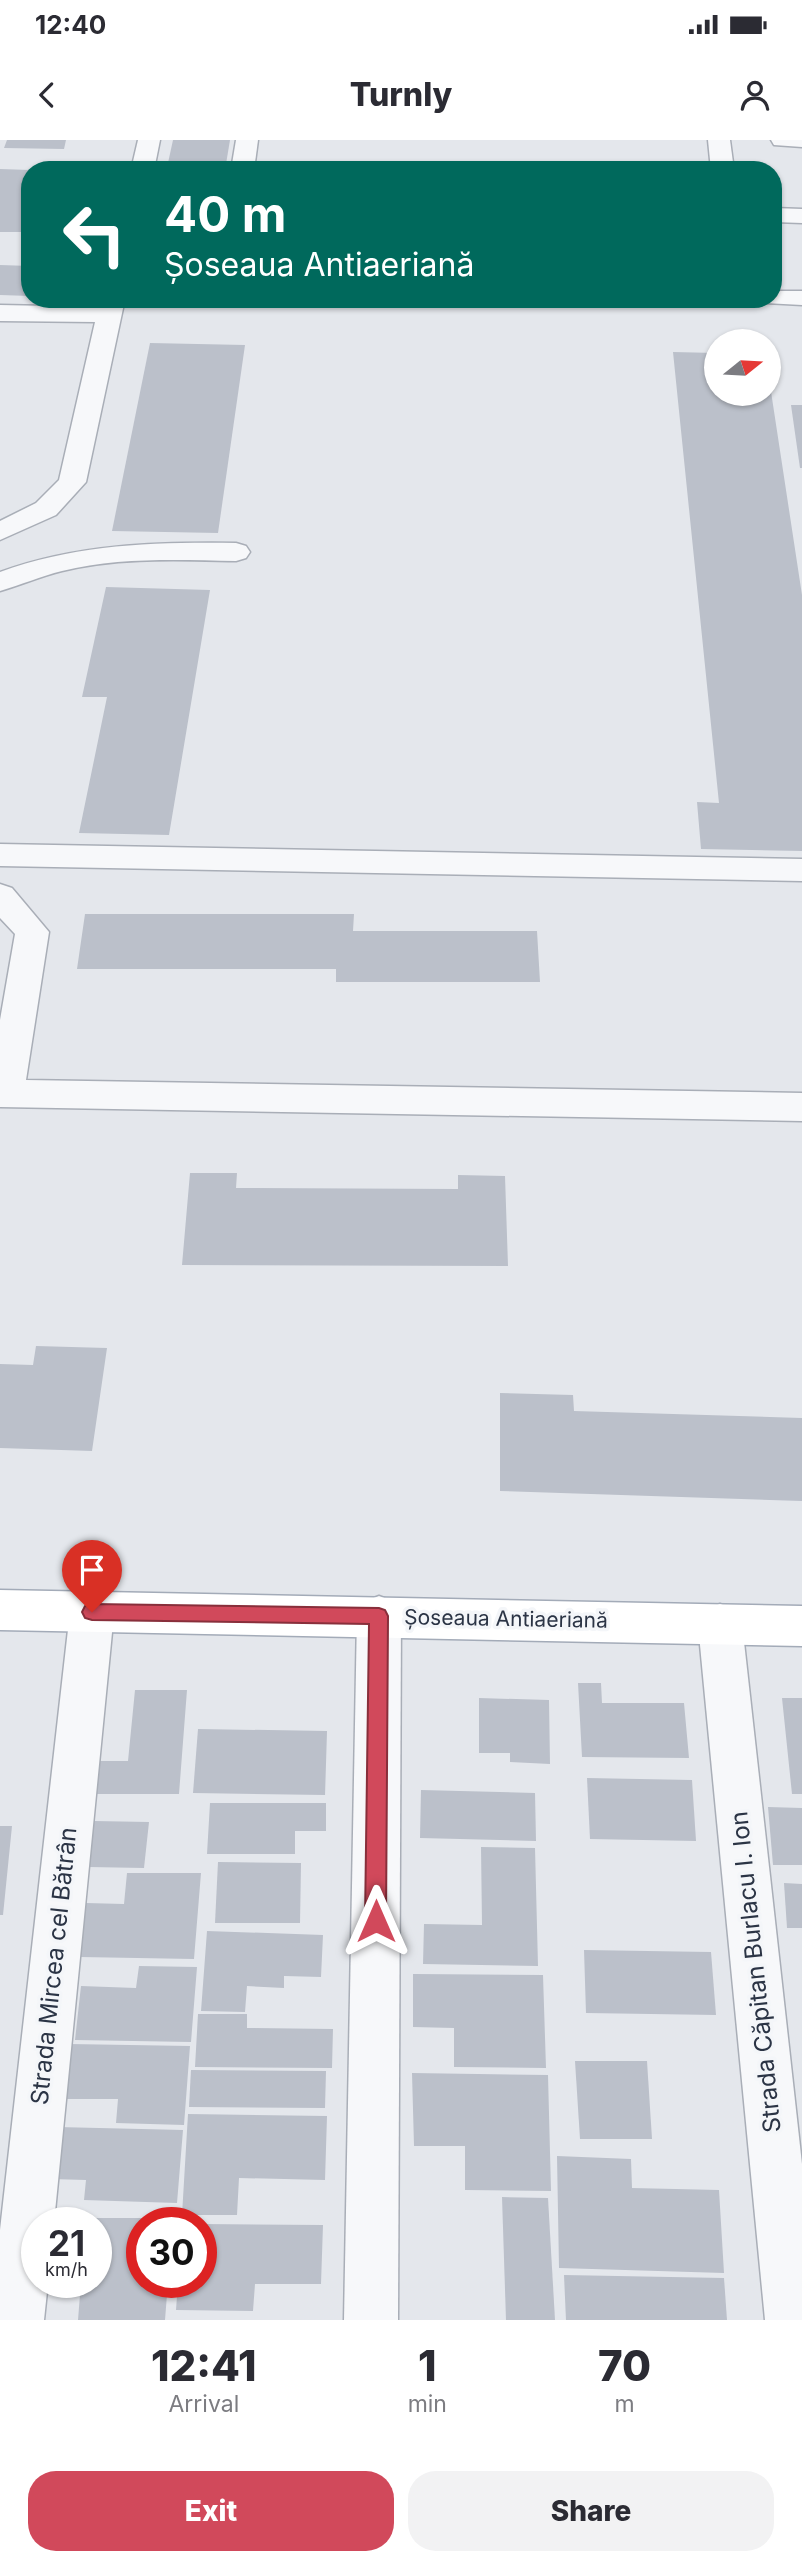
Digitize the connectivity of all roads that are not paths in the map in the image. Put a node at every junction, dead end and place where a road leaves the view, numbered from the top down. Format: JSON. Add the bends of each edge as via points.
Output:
{"nodes":[{"id":1,"x":149,"y":140,"type":"edge"},
{"id":2,"x":247,"y":140,"type":"edge"},
{"id":3,"x":719,"y":140,"type":"edge"},
{"id":4,"x":782,"y":140,"type":"edge"},
{"id":5,"x":802,"y":140,"type":"edge"},
{"id":6,"x":144,"y":161,"type":"edge"},
{"id":7,"x":244,"y":161,"type":"edge"},
{"id":8,"x":722,"y":161,"type":"edge"},
{"id":9,"x":782,"y":215,"type":"edge"},
{"id":10,"x":802,"y":216,"type":"edge"},
{"id":11,"x":782,"y":298,"type":"edge"},
{"id":12,"x":802,"y":298,"type":"edge"},
{"id":13,"x":92,"y":308,"type":"edge"},
{"id":14,"x":111,"y":308,"type":"edge"},
{"id":15,"x":0,"y":313,"type":"edge"},
{"id":16,"x":0,"y":531,"type":"edge"},
{"id":17,"x":236,"y":552,"type":"dead end"},
{"id":18,"x":0,"y":582,"type":"edge"},
{"id":19,"x":0,"y":855,"type":"edge"},
{"id":20,"x":802,"y":870,"type":"edge"},
{"id":21,"x":2,"y":900,"type":"edge"},
{"id":22,"x":3,"y":1093,"type":"edge"},
{"id":23,"x":802,"y":1107,"type":"edge"},
{"id":24,"x":0,"y":1610,"type":"edge"},
{"id":25,"x":92,"y":1612,"type":"junction"},
{"id":26,"x":379,"y":1616,"type":"junction"},
{"id":27,"x":720,"y":1624,"type":"junction"},
{"id":28,"x":802,"y":1626,"type":"edge"},
{"id":29,"x":17,"y":2320,"type":"edge"},
{"id":30,"x":371,"y":2320,"type":"edge"},
{"id":31,"x":792,"y":2320,"type":"edge"}],
"edges":[{"from":1,"to":6,"type":"street"},
{"from":2,"to":7,"type":"street"},
{"from":3,"to":8,"type":"street"},
{"from":4,"to":5,"type":"street"},
{"from":9,"to":10,"type":"street"},
{"from":11,"to":12,"type":"street"},
{"from":13,"to":15,"type":"street"},
{"from":14,"to":16,"type":"street","via":[[72,482],[46,509]]},
{"from":17,"to":18,"type":"street","via":[[83,556],[37,566]]},
{"from":19,"to":20,"type":"street"},
{"from":21,"to":22,"type":"street","via":[[32,932]]},
{"from":22,"to":23,"type":"street"},
{"from":24,"to":25,"type":"main road","name":"Șoseaua Antiaeriană"},
{"from":25,"to":26,"type":"main road","name":"Șoseaua Antiaeriană"},
{"from":25,"to":29,"type":"street","name":"Strada Mircea cel Bătrân"},
{"from":26,"to":27,"type":"main road","name":"Șoseaua Antiaeriană"},
{"from":26,"to":30,"type":"street"},
{"from":27,"to":28,"type":"main road","name":"Șoseaua Antiaeriană"},
{"from":27,"to":31,"type":"street","name":"Strada Căpitan Burlacu I. Ion"}]}
